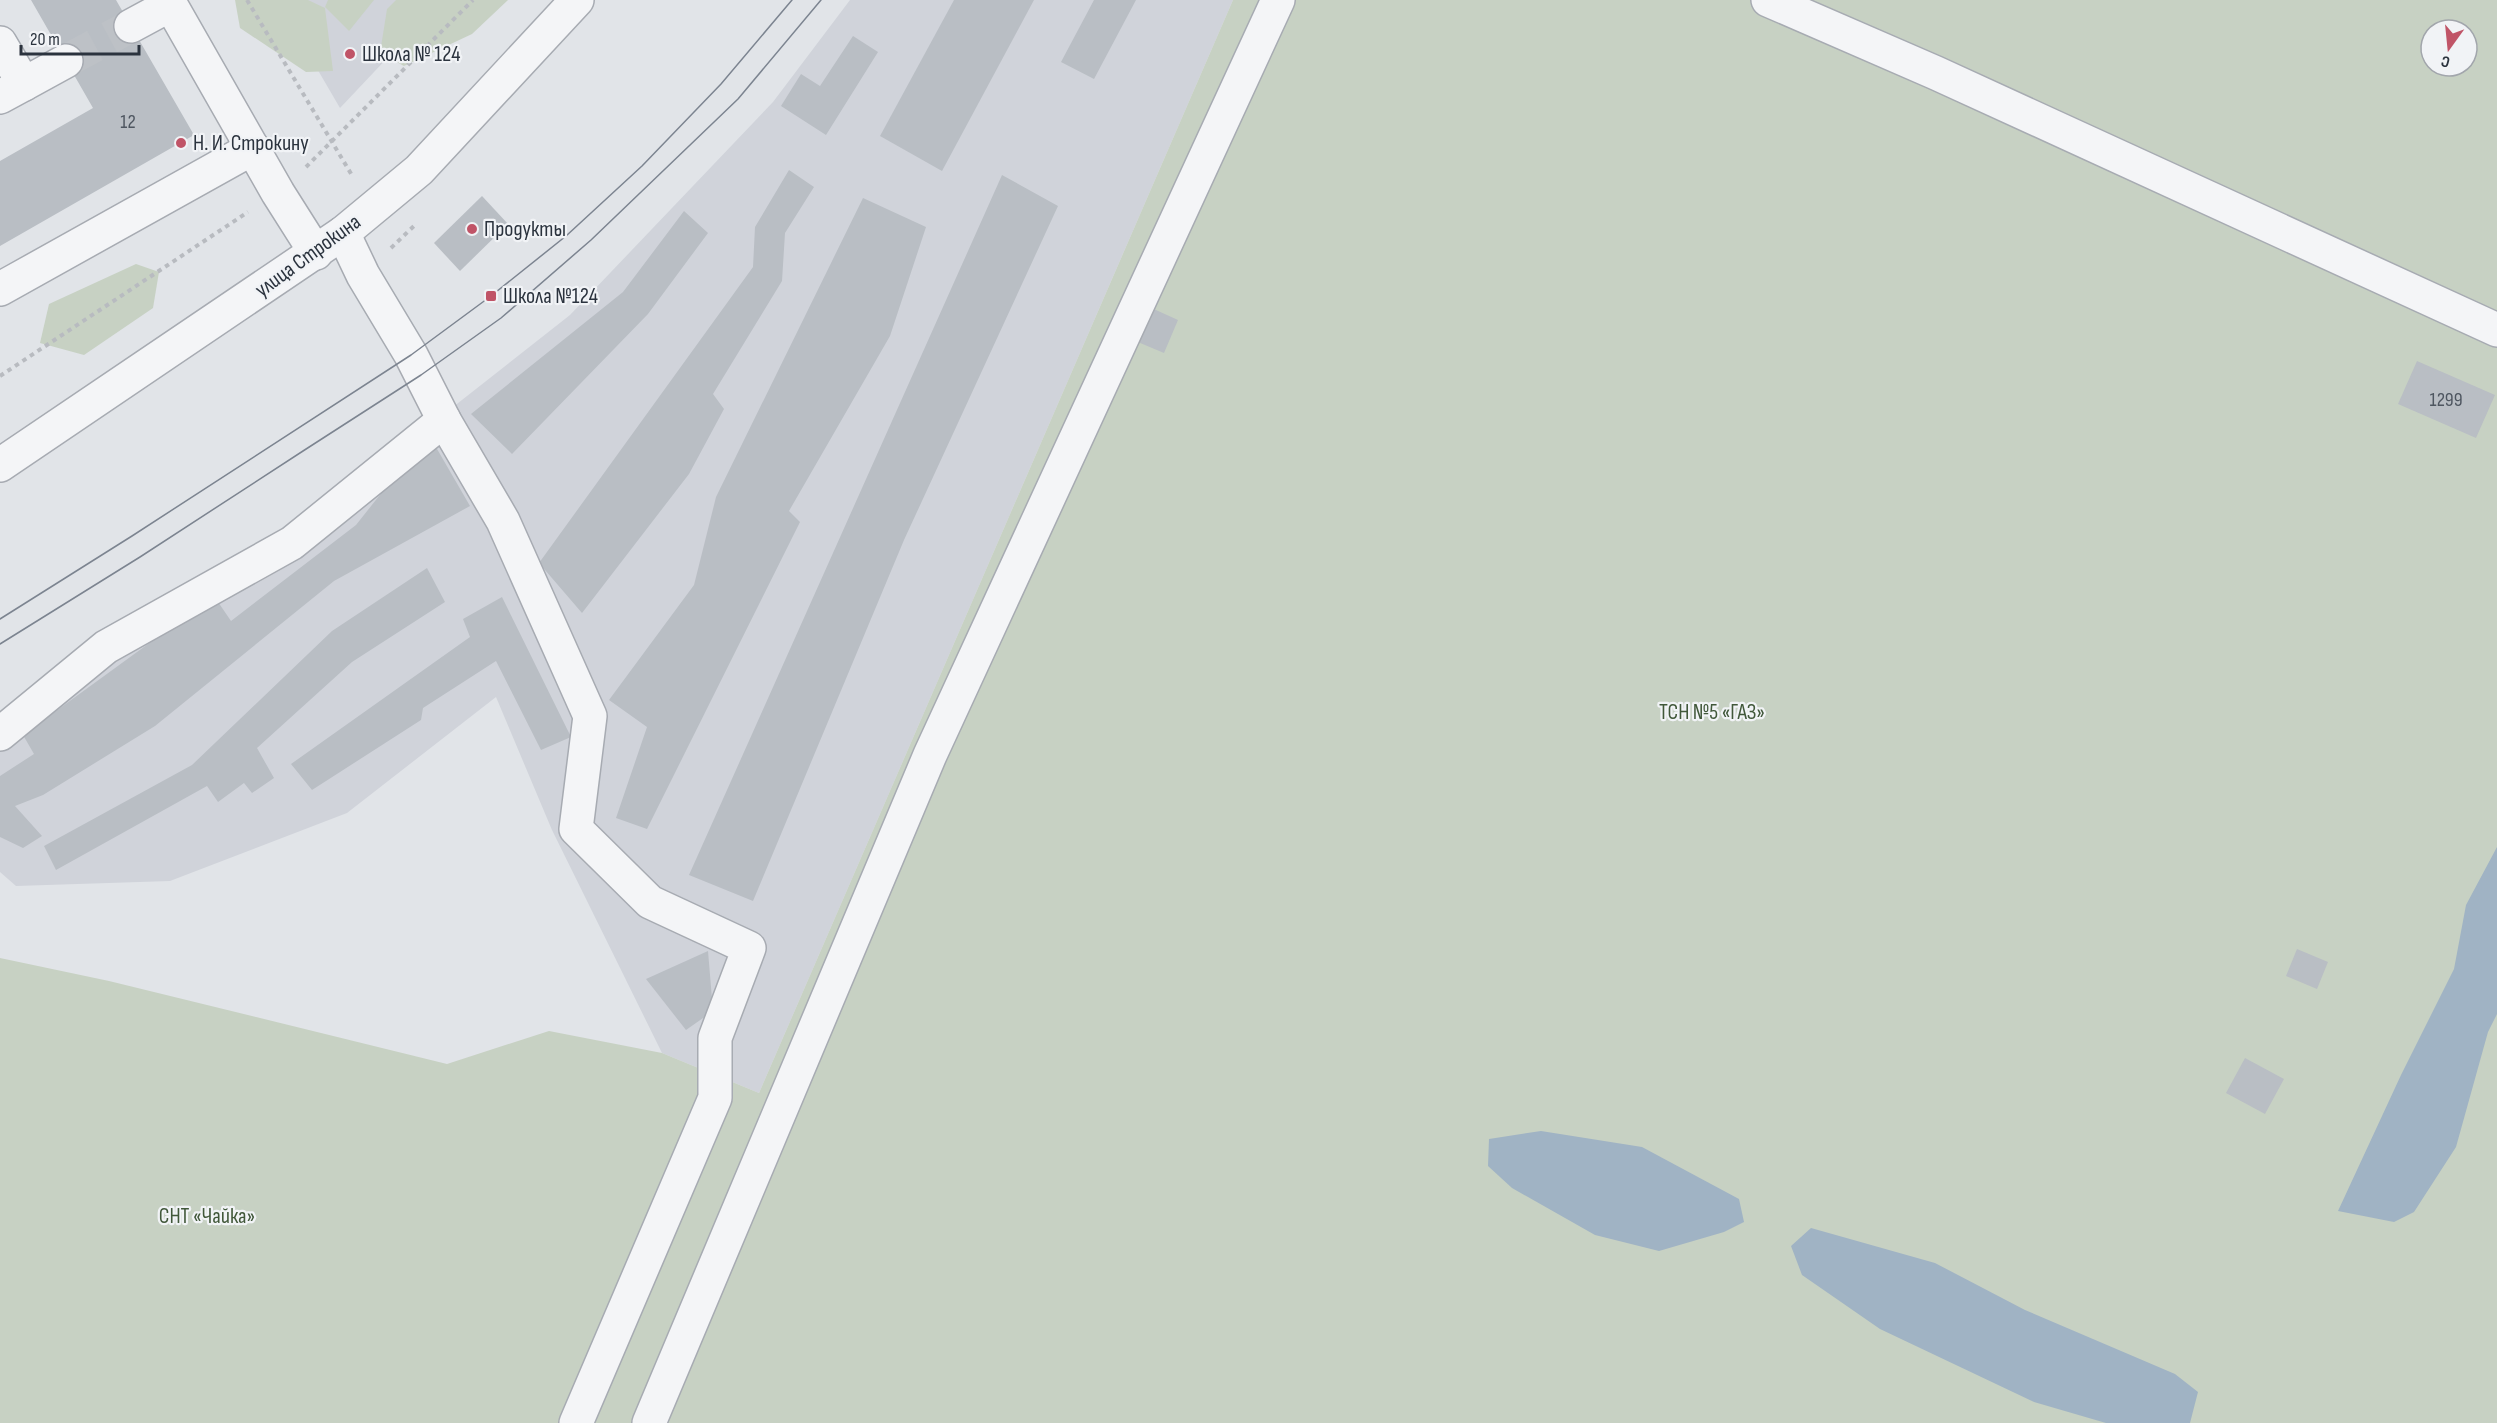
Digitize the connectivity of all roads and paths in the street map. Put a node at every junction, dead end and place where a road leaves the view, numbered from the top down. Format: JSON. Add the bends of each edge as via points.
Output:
{"nodes":[{"id":1,"x":247,"y":0,"type":"edge"},
{"id":2,"x":577,"y":0,"type":"edge"},
{"id":3,"x":1278,"y":0,"type":"edge"},
{"id":4,"x":1768,"y":0,"type":"edge"},
{"id":5,"x":169,"y":2,"type":"edge"},
{"id":6,"x":131,"y":26,"type":"tunnel mouth"},
{"id":7,"x":0,"y":43,"type":"edge"},
{"id":8,"x":66,"y":61,"type":"tunnel mouth"},
{"id":9,"x":12,"y":91,"type":"edge"},
{"id":10,"x":252,"y":148,"type":"junction"},
{"id":11,"x":358,"y":184,"type":"dead end"},
{"id":12,"x":343,"y":233,"type":"junction"},
{"id":13,"x":316,"y":253,"type":"junction"},
{"id":14,"x":0,"y":289,"type":"edge"},
{"id":15,"x":2497,"y":330,"type":"edge"},
{"id":16,"x":444,"y":420,"type":"junction"},
{"id":17,"x":0,"y":465,"type":"edge"},
{"id":18,"x":0,"y":734,"type":"edge"},
{"id":19,"x":576,"y":1423,"type":"edge"},
{"id":20,"x":649,"y":1423,"type":"edge"}],
"edges":[{"from":1,"to":11,"type":"path"},
{"from":2,"to":12,"type":"street","name":"улица Строкина","via":[[419,170]]},
{"from":3,"to":20,"type":"street","via":[[930,755]]},
{"from":4,"to":15,"type":"street","via":[[1946,77]]},
{"from":5,"to":6,"type":"street"},
{"from":5,"to":10,"type":"street"},
{"from":7,"to":9,"type":"street"},
{"from":8,"to":9,"type":"street"},
{"from":10,"to":13,"type":"street"},
{"from":10,"to":14,"type":"street"},
{"from":12,"to":13,"type":"street","name":"улица Строкина"},
{"from":12,"to":16,"type":"street"},
{"from":13,"to":17,"type":"street","name":"улица Строкина"},
{"from":16,"to":18,"type":"street","via":[[292,543],[106,647]]},
{"from":16,"to":19,"type":"street","via":[[503,521],[590,716],[576,830],[650,902],[749,948],[715,1038],[715,1098]]}]}
